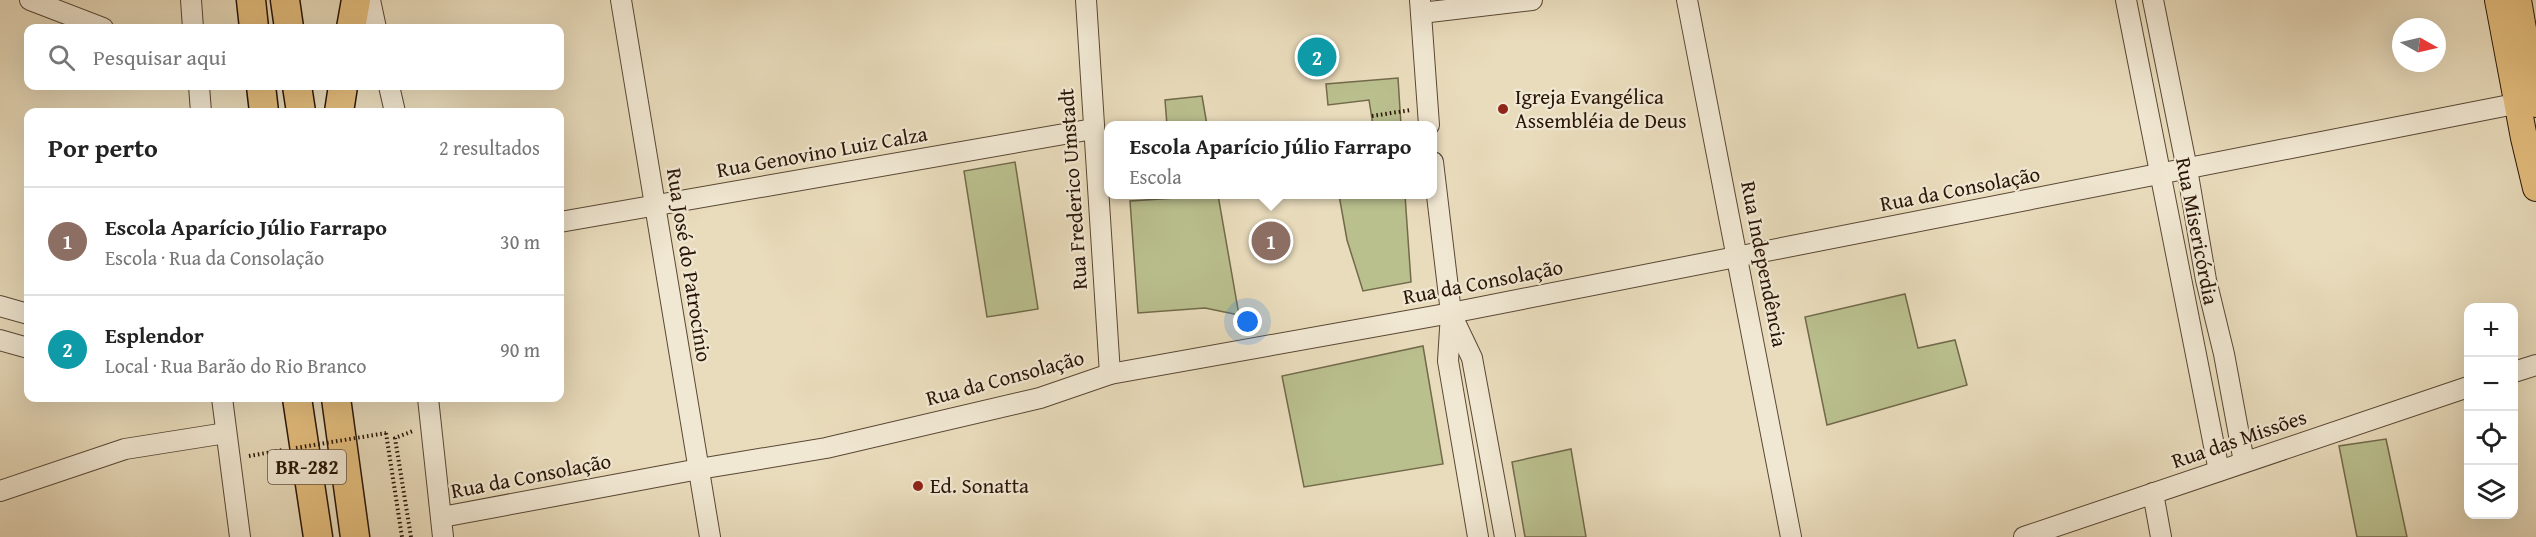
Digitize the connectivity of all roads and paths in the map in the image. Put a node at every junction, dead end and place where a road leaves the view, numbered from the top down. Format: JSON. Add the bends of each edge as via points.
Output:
{"nodes":[{"id":1,"x":191,"y":0,"type":"edge"},
{"id":2,"x":285,"y":0,"type":"edge"},
{"id":3,"x":356,"y":0,"type":"edge"},
{"id":4,"x":370,"y":0,"type":"edge"},
{"id":5,"x":621,"y":0,"type":"edge"},
{"id":6,"x":1086,"y":0,"type":"edge"},
{"id":7,"x":1532,"y":0,"type":"edge"},
{"id":8,"x":1687,"y":0,"type":"edge"},
{"id":9,"x":2126,"y":0,"type":"edge"},
{"id":10,"x":2153,"y":0,"type":"edge"},
{"id":11,"x":2498,"y":0,"type":"edge"},
{"id":12,"x":2518,"y":0,"type":"edge"},
{"id":13,"x":35,"y":1,"type":"edge"},
{"id":14,"x":1420,"y":6,"type":"edge"},
{"id":15,"x":93,"y":24,"type":"edge"},
{"id":16,"x":194,"y":24,"type":"edge"},
{"id":17,"x":288,"y":24,"type":"edge"},
{"id":18,"x":352,"y":24,"type":"edge"},
{"id":19,"x":375,"y":24,"type":"edge"},
{"id":20,"x":2158,"y":28,"type":"junction"},
{"id":21,"x":2133,"y":34,"type":"junction"},
{"id":22,"x":199,"y":90,"type":"edge"},
{"id":23,"x":247,"y":90,"type":"edge"},
{"id":24,"x":261,"y":90,"type":"edge"},
{"id":25,"x":298,"y":90,"type":"edge"},
{"id":26,"x":342,"y":90,"type":"edge"},
{"id":27,"x":390,"y":90,"type":"edge"},
{"id":28,"x":2530,"y":103,"type":"edge"},
{"id":29,"x":201,"y":108,"type":"edge"},
{"id":30,"x":245,"y":108,"type":"edge"},
{"id":31,"x":264,"y":108,"type":"edge"},
{"id":32,"x":300,"y":108,"type":"edge"},
{"id":33,"x":340,"y":108,"type":"edge"},
{"id":34,"x":393,"y":108,"type":"edge"},
{"id":35,"x":1372,"y":116,"type":"dead end"},
{"id":36,"x":1428,"y":116,"type":"edge"},
{"id":37,"x":1093,"y":129,"type":"junction"},
{"id":38,"x":2187,"y":169,"type":"junction"},
{"id":39,"x":2162,"y":173,"type":"junction"},
{"id":40,"x":2536,"y":188,"type":"edge"},
{"id":41,"x":1437,"y":196,"type":"edge"},
{"id":42,"x":655,"y":205,"type":"junction"},
{"id":43,"x":564,"y":221,"type":"edge"},
{"id":44,"x":1738,"y":258,"type":"junction"},
{"id":45,"x":0,"y":306,"type":"edge"},
{"id":46,"x":24,"y":313,"type":"edge"},
{"id":47,"x":1451,"y":314,"type":"junction"},
{"id":48,"x":0,"y":340,"type":"edge"},
{"id":49,"x":24,"y":347,"type":"edge"},
{"id":50,"x":2224,"y":354,"type":"junction"},
{"id":51,"x":2199,"y":363,"type":"junction"},
{"id":52,"x":2536,"y":364,"type":"edge"},
{"id":53,"x":2518,"y":371,"type":"edge"},
{"id":54,"x":1110,"y":374,"type":"junction"},
{"id":55,"x":2464,"y":389,"type":"edge"},
{"id":56,"x":222,"y":402,"type":"edge"},
{"id":57,"x":298,"y":402,"type":"edge"},
{"id":58,"x":337,"y":402,"type":"edge"},
{"id":59,"x":428,"y":402,"type":"edge"},
{"id":60,"x":226,"y":433,"type":"junction"},
{"id":61,"x":395,"y":438,"type":"dead end"},
{"id":62,"x":296,"y":448,"type":"dead end"},
{"id":63,"x":285,"y":450,"type":"dead end"},
{"id":64,"x":229,"y":460,"type":"junction"},
{"id":65,"x":2244,"y":462,"type":"junction"},
{"id":66,"x":699,"y":469,"type":"junction"},
{"id":67,"x":2219,"y":471,"type":"junction"},
{"id":68,"x":1495,"y":480,"type":"junction"},
{"id":69,"x":1470,"y":485,"type":"junction"},
{"id":70,"x":0,"y":491,"type":"edge"},
{"id":71,"x":2153,"y":493,"type":"junction"},
{"id":72,"x":442,"y":517,"type":"junction"},
{"id":73,"x":240,"y":537,"type":"edge"},
{"id":74,"x":318,"y":537,"type":"edge"},
{"id":75,"x":355,"y":537,"type":"edge"},
{"id":76,"x":402,"y":537,"type":"edge"},
{"id":77,"x":411,"y":537,"type":"edge"},
{"id":78,"x":443,"y":537,"type":"edge"},
{"id":79,"x":710,"y":537,"type":"edge"},
{"id":80,"x":1478,"y":537,"type":"edge"},
{"id":81,"x":1505,"y":537,"type":"edge"},
{"id":82,"x":1791,"y":537,"type":"edge"},
{"id":83,"x":2024,"y":537,"type":"edge"},
{"id":84,"x":2161,"y":537,"type":"edge"}],
"edges":[{"from":1,"to":16,"type":"street"},
{"from":2,"to":17,"type":"highway"},
{"from":3,"to":18,"type":"highway"},
{"from":4,"to":19,"type":"street"},
{"from":5,"to":42,"type":"street","name":"Rua José do Patrocínio"},
{"from":6,"to":37,"type":"street","name":"Rua Frederico Umstadt"},
{"from":7,"to":14,"type":"street"},
{"from":8,"to":44,"type":"street","name":"Rua Independência"},
{"from":9,"to":21,"type":"street","name":"Rua Misericórdia"},
{"from":10,"to":20,"type":"street","name":"Rua Misericórdia"},
{"from":11,"to":28,"type":"main road"},
{"from":12,"to":28,"type":"main road"},
{"from":13,"to":15,"type":"street"},
{"from":14,"to":36,"type":"street"},
{"from":20,"to":21,"type":"street"},
{"from":20,"to":38,"type":"street","name":"Rua Misericórdia"},
{"from":21,"to":39,"type":"street","name":"Rua Misericórdia"},
{"from":22,"to":29,"type":"street"},
{"from":23,"to":30,"type":"highway"},
{"from":24,"to":31,"type":"highway"},
{"from":25,"to":32,"type":"highway"},
{"from":26,"to":33,"type":"highway"},
{"from":27,"to":34,"type":"street"},
{"from":28,"to":38,"type":"street","name":"Rua da Consolação"},
{"from":28,"to":40,"type":"main road"},
{"from":35,"to":36,"type":"path"},
{"from":37,"to":42,"type":"street","name":"Rua Genovino Luiz Calza"},
{"from":37,"to":54,"type":"street","name":"Rua Frederico Umstadt"},
{"from":38,"to":39,"type":"street","name":"Rua da Consolação"},
{"from":38,"to":50,"type":"street","name":"Rua Misericórdia","via":[[2206,280]]},
{"from":39,"to":44,"type":"street","name":"Rua da Consolação"},
{"from":39,"to":51,"type":"street","name":"Rua Misericórdia"},
{"from":41,"to":47,"type":"street"},
{"from":42,"to":43,"type":"street","name":"Rua Genovino Luiz Calza"},
{"from":42,"to":66,"type":"street","name":"Rua José do Patrocínio"},
{"from":44,"to":47,"type":"street","name":"Rua da Consolação"},
{"from":44,"to":82,"type":"street","name":"Rua Independência"},
{"from":45,"to":46,"type":"street"},
{"from":47,"to":54,"type":"street","name":"Rua da Consolação"},
{"from":47,"to":68,"type":"street","via":[[1472,358]]},
{"from":47,"to":69,"type":"street","via":[[1448,361]]},
{"from":48,"to":49,"type":"street"},
{"from":50,"to":51,"type":"street"},
{"from":50,"to":65,"type":"street","name":"Rua Misericórdia"},
{"from":51,"to":67,"type":"street","name":"Rua Misericórdia"},
{"from":52,"to":53,"type":"street"},
{"from":54,"to":66,"type":"street","name":"Rua da Consolação","via":[[1040,398],[826,448]]},
{"from":55,"to":65,"type":"street","name":"Rua das Missões"},
{"from":56,"to":60,"type":"street"},
{"from":57,"to":74,"type":"highway","number":"BR-282"},
{"from":58,"to":75,"type":"highway","number":"BR-282"},
{"from":59,"to":72,"type":"street"},
{"from":60,"to":64,"type":"street"},
{"from":60,"to":70,"type":"street","via":[[125,449]]},
{"from":61,"to":77,"type":"path"},
{"from":62,"to":76,"type":"path","bridge":true,"via":[[386,433]]},
{"from":63,"to":64,"type":"path"},
{"from":64,"to":73,"type":"street"},
{"from":65,"to":67,"type":"street","name":"Rua das Missões"},
{"from":66,"to":72,"type":"street","name":"Rua da Consolação"},
{"from":66,"to":79,"type":"street","name":"Rua José do Patrocínio"},
{"from":67,"to":71,"type":"street","name":"Rua das Missões"},
{"from":68,"to":69,"type":"street"},
{"from":68,"to":81,"type":"street"},
{"from":69,"to":80,"type":"street"},
{"from":71,"to":83,"type":"street","name":"Rua das Missões"},
{"from":71,"to":84,"type":"street"},
{"from":72,"to":78,"type":"street"}]}
